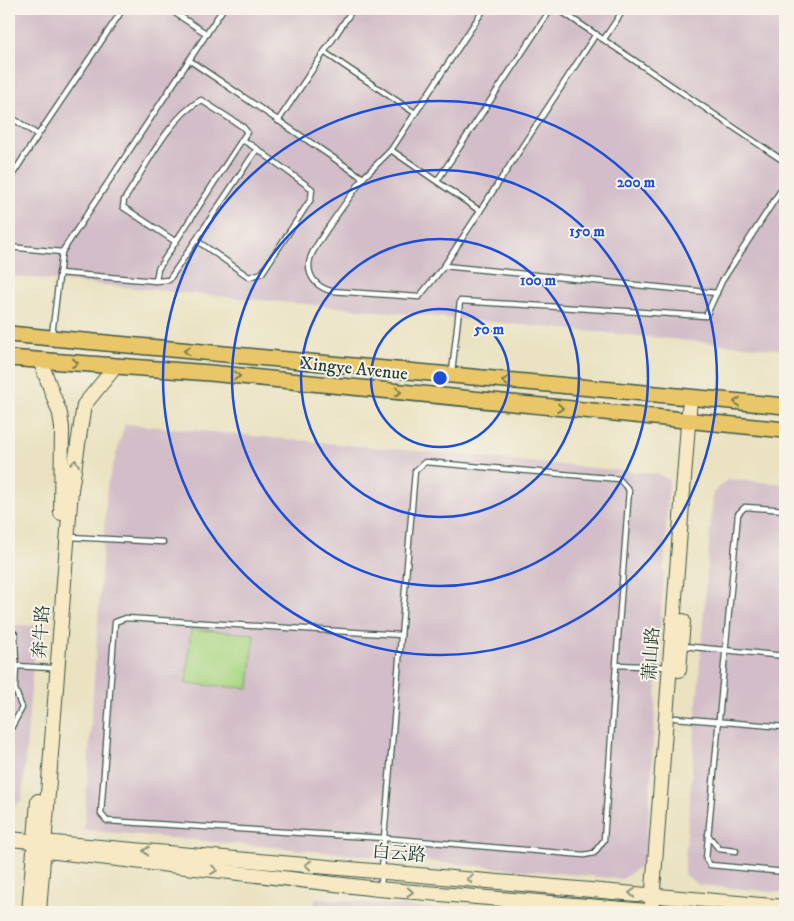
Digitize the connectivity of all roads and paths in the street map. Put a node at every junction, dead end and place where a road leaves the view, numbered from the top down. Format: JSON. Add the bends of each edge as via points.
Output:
{"nodes":[{"id":1,"x":13,"y":9,"type":"edge"},
{"id":2,"x":123,"y":9,"type":"edge"},
{"id":3,"x":169,"y":9,"type":"edge"},
{"id":4,"x":224,"y":9,"type":"edge"},
{"id":5,"x":353,"y":9,"type":"edge"},
{"id":6,"x":484,"y":9,"type":"edge"},
{"id":7,"x":551,"y":9,"type":"edge"},
{"id":8,"x":559,"y":9,"type":"edge"},
{"id":9,"x":624,"y":9,"type":"edge"},
{"id":10,"x":9,"y":14,"type":"edge"},
{"id":11,"x":207,"y":34,"type":"junction"},
{"id":12,"x":596,"y":34,"type":"junction"},
{"id":13,"x":604,"y":39,"type":"junction"},
{"id":14,"x":324,"y":52,"type":"junction"},
{"id":15,"x":189,"y":60,"type":"junction"},
{"id":16,"x":415,"y":113,"type":"junction"},
{"id":17,"x":9,"y":116,"type":"edge"},
{"id":18,"x":278,"y":121,"type":"junction"},
{"id":19,"x":38,"y":135,"type":"junction"},
{"id":20,"x":243,"y":140,"type":"junction"},
{"id":21,"x":257,"y":149,"type":"junction"},
{"id":22,"x":391,"y":150,"type":"junction"},
{"id":23,"x":785,"y":162,"type":"edge"},
{"id":24,"x":363,"y":178,"type":"junction"},
{"id":25,"x":9,"y":180,"type":"edge"},
{"id":26,"x":437,"y":181,"type":"junction"},
{"id":27,"x":785,"y":184,"type":"edge"},
{"id":28,"x":480,"y":211,"type":"junction"},
{"id":29,"x":196,"y":240,"type":"junction"},
{"id":30,"x":176,"y":242,"type":"junction"},
{"id":31,"x":9,"y":248,"type":"edge"},
{"id":32,"x":62,"y":252,"type":"junction"},
{"id":33,"x":444,"y":266,"type":"junction"},
{"id":34,"x":60,"y":273,"type":"junction"},
{"id":35,"x":156,"y":281,"type":"junction"},
{"id":36,"x":717,"y":293,"type":"junction"},
{"id":37,"x":9,"y":334,"type":"edge"},
{"id":38,"x":52,"y":338,"type":"junction"},
{"id":39,"x":9,"y":358,"type":"edge"},
{"id":40,"x":40,"y":360,"type":"junction"},
{"id":41,"x":116,"y":366,"type":"junction"},
{"id":42,"x":452,"y":376,"type":"junction"},
{"id":43,"x":695,"y":398,"type":"junction"},
{"id":44,"x":785,"y":406,"type":"edge"},
{"id":45,"x":693,"y":422,"type":"junction"},
{"id":46,"x":785,"y":430,"type":"edge"},
{"id":47,"x":785,"y":510,"type":"edge"},
{"id":48,"x":64,"y":536,"type":"junction"},
{"id":49,"x":163,"y":542,"type":"dead end"},
{"id":50,"x":9,"y":629,"type":"edge"},
{"id":51,"x":401,"y":636,"type":"junction"},
{"id":52,"x":681,"y":646,"type":"junction"},
{"id":53,"x":726,"y":650,"type":"junction"},
{"id":54,"x":785,"y":656,"type":"edge"},
{"id":55,"x":616,"y":665,"type":"junction"},
{"id":56,"x":16,"y":666,"type":"junction"},
{"id":57,"x":675,"y":667,"type":"junction"},
{"id":58,"x":51,"y":668,"type":"junction"},
{"id":59,"x":675,"y":718,"type":"junction"},
{"id":60,"x":719,"y":721,"type":"junction"},
{"id":61,"x":785,"y":727,"type":"edge"},
{"id":62,"x":9,"y":732,"type":"edge"},
{"id":63,"x":708,"y":835,"type":"junction"},
{"id":64,"x":384,"y":838,"type":"junction"},
{"id":65,"x":9,"y":839,"type":"edge"},
{"id":66,"x":39,"y":846,"type":"junction"},
{"id":67,"x":9,"y":848,"type":"edge"},
{"id":68,"x":736,"y":851,"type":"dead end"},
{"id":69,"x":382,"y":871,"type":"junction"},
{"id":70,"x":785,"y":872,"type":"edge"},
{"id":71,"x":381,"y":889,"type":"junction"},
{"id":72,"x":658,"y":895,"type":"junction"},
{"id":73,"x":785,"y":907,"type":"edge"},
{"id":74,"x":29,"y":912,"type":"edge"},
{"id":75,"x":39,"y":912,"type":"edge"},
{"id":76,"x":652,"y":912,"type":"edge"},
{"id":77,"x":660,"y":912,"type":"edge"}],
"edges":[{"from":1,"to":10,"type":"lane"},
{"from":2,"to":19,"type":"lane"},
{"from":3,"to":11,"type":"lane"},
{"from":4,"to":11,"type":"lane"},
{"from":5,"to":14,"type":"lane"},
{"from":6,"to":16,"type":"lane"},
{"from":7,"to":26,"type":"lane"},
{"from":8,"to":12,"type":"lane"},
{"from":9,"to":13,"type":"lane"},
{"from":11,"to":15,"type":"lane"},
{"from":12,"to":13,"type":"lane"},
{"from":12,"to":28,"type":"lane"},
{"from":13,"to":23,"type":"lane"},
{"from":14,"to":16,"type":"lane"},
{"from":14,"to":18,"type":"lane"},
{"from":15,"to":18,"type":"lane"},
{"from":15,"to":32,"type":"lane"},
{"from":16,"to":22,"type":"lane"},
{"from":17,"to":19,"type":"lane"},
{"from":18,"to":24,"type":"lane"},
{"from":19,"to":25,"type":"lane"},
{"from":20,"to":21,"type":"lane"},
{"from":20,"to":30,"type":"lane"},
{"from":20,"to":30,"type":"lane","via":[[247,132],[243,127],[201,100],[188,107],[166,135],[124,200],[123,207]]},
{"from":21,"to":29,"type":"lane"},
{"from":21,"to":29,"type":"lane","via":[[312,190],[311,199],[262,272],[249,277]]},
{"from":22,"to":24,"type":"lane"},
{"from":22,"to":26,"type":"lane"},
{"from":24,"to":33,"type":"lane","via":[[311,255],[310,271],[317,284],[331,291],[419,297]]},
{"from":26,"to":28,"type":"lane"},
{"from":27,"to":36,"type":"lane"},
{"from":28,"to":33,"type":"lane"},
{"from":29,"to":35,"type":"lane","via":[[169,280]]},
{"from":30,"to":35,"type":"lane","via":[[158,269]]},
{"from":31,"to":32,"type":"lane"},
{"from":32,"to":34,"type":"lane"},
{"from":33,"to":36,"type":"lane"},
{"from":34,"to":35,"type":"lane"},
{"from":34,"to":38,"type":"lane"},
{"from":36,"to":42,"type":"lane","via":[[706,316],[460,301]]},
{"from":37,"to":38,"type":"main road","name":"Xingye Avenue"},
{"from":42,"to":38,"type":"main road","name":"Xingye Avenue","one_way":true},
{"from":39,"to":40,"type":"main road","name":"Xingye Avenue"},
{"from":40,"to":41,"type":"main road","name":"Xingye Avenue","one_way":true},
{"from":40,"to":48,"type":"street","name":"奔牛路","via":[[62,428]]},
{"from":41,"to":45,"type":"main road","name":"Xingye Avenue","one_way":true},
{"from":48,"to":41,"type":"street","name":"奔牛路","one_way":true,"via":[[84,404]]},
{"from":43,"to":42,"type":"main road","name":"Xingye Avenue","one_way":true},
{"from":44,"to":43,"type":"main road","name":"Xingye Avenue","one_way":true},
{"from":43,"to":45,"type":"street","name":"萧山路"},
{"from":45,"to":46,"type":"main road","name":"Xingye Avenue"},
{"from":45,"to":52,"type":"street","name":"萧山路"},
{"from":45,"to":57,"type":"street","name":"萧山路"},
{"from":47,"to":53,"type":"lane","via":[[745,507],[738,514]]},
{"from":48,"to":49,"type":"lane"},
{"from":48,"to":58,"type":"street","name":"奔牛路"},
{"from":48,"to":66,"type":"street","name":"奔牛路"},
{"from":50,"to":56,"type":"lane","via":[[15,634]]},
{"from":51,"to":55,"type":"lane","via":[[415,471],[425,462],[619,478],[629,490]]},
{"from":51,"to":64,"type":"lane"},
{"from":51,"to":64,"type":"lane","via":[[126,618],[115,622],[101,814],[107,821]]},
{"from":52,"to":53,"type":"lane"},
{"from":52,"to":57,"type":"street","name":"萧山路"},
{"from":53,"to":54,"type":"lane"},
{"from":53,"to":60,"type":"lane"},
{"from":55,"to":57,"type":"lane"},
{"from":55,"to":64,"type":"lane","via":[[604,840],[594,853],[584,855]]},
{"from":56,"to":58,"type":"lane"},
{"from":56,"to":62,"type":"lane","via":[[15,689],[22,708]]},
{"from":57,"to":59,"type":"street","name":"萧山路"},
{"from":57,"to":72,"type":"street","name":"萧山路"},
{"from":58,"to":66,"type":"street","name":"奔牛路"},
{"from":59,"to":60,"type":"lane"},
{"from":59,"to":72,"type":"street","name":"萧山路"},
{"from":60,"to":61,"type":"lane"},
{"from":60,"to":63,"type":"lane"},
{"from":63,"to":68,"type":"lane","via":[[719,849]]},
{"from":63,"to":70,"type":"lane","via":[[706,859],[710,865]]},
{"from":64,"to":69,"type":"lane"},
{"from":65,"to":66,"type":"street","name":"白云路"},
{"from":66,"to":67,"type":"street","name":"白云路"},
{"from":69,"to":66,"type":"street","name":"白云路","one_way":true},
{"from":66,"to":71,"type":"street","name":"白云路","one_way":true},
{"from":66,"to":74,"type":"street","name":"奔牛路"},
{"from":66,"to":75,"type":"street","name":"奔牛路"},
{"from":69,"to":71,"type":"lane"},
{"from":72,"to":69,"type":"street","name":"白云路","one_way":true},
{"from":71,"to":76,"type":"street","name":"白云路","one_way":true},
{"from":72,"to":73,"type":"street","name":"白云路"},
{"from":72,"to":76,"type":"street","name":"萧山路"},
{"from":72,"to":77,"type":"street","name":"萧山路"},
{"from":76,"to":77,"type":"street","name":"白云路"}]}
